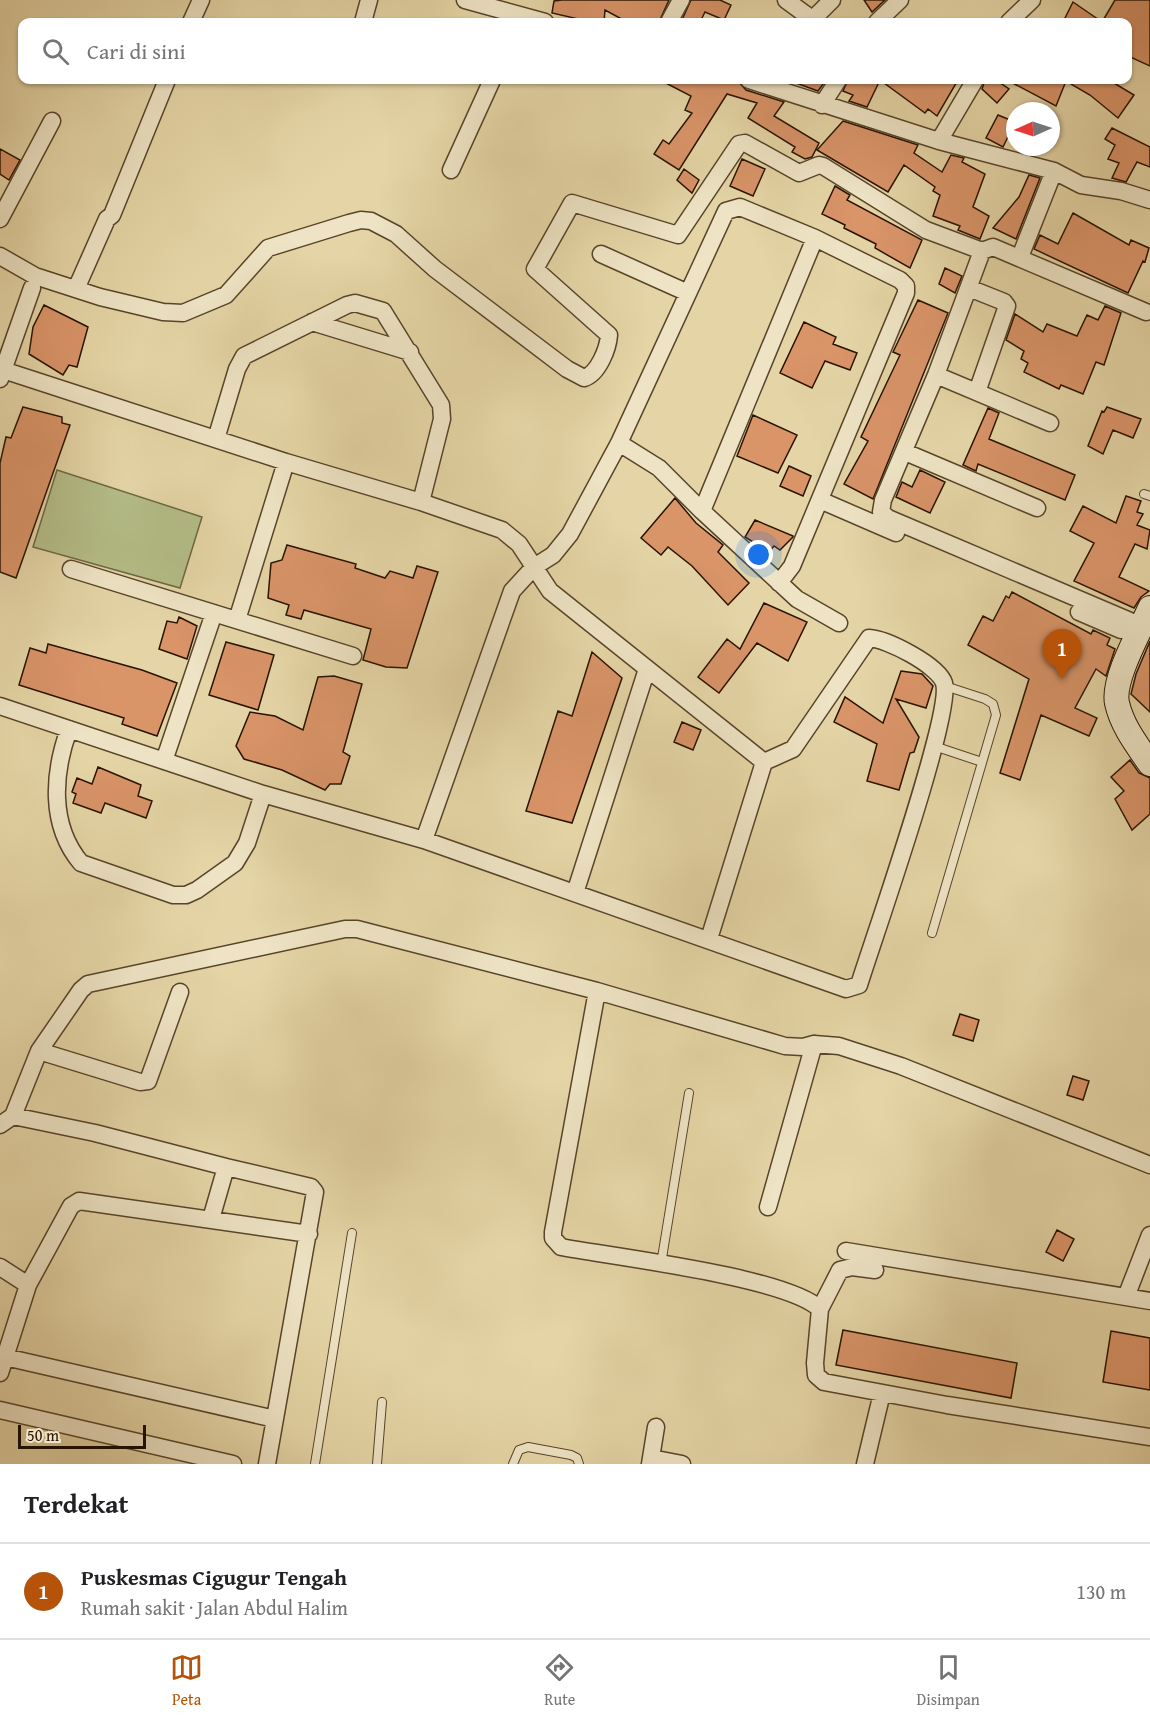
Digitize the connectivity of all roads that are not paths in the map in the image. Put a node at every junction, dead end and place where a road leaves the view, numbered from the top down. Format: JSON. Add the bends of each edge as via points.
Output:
{"nodes":[{"id":1,"x":201,"y":0,"type":"edge"},
{"id":2,"x":369,"y":0,"type":"edge"},
{"id":3,"x":465,"y":0,"type":"edge"},
{"id":4,"x":681,"y":0,"type":"edge"},
{"id":5,"x":786,"y":0,"type":"edge"},
{"id":6,"x":832,"y":0,"type":"edge"},
{"id":7,"x":900,"y":0,"type":"edge"},
{"id":8,"x":1032,"y":0,"type":"edge"},
{"id":9,"x":193,"y":18,"type":"edge"},
{"id":10,"x":364,"y":18,"type":"edge"},
{"id":11,"x":516,"y":18,"type":"edge"},
{"id":12,"x":671,"y":18,"type":"edge"},
{"id":13,"x":810,"y":18,"type":"edge"},
{"id":14,"x":817,"y":18,"type":"edge"},
{"id":15,"x":881,"y":18,"type":"edge"},
{"id":16,"x":1013,"y":18,"type":"edge"},
{"id":17,"x":165,"y":84,"type":"edge"},
{"id":18,"x":490,"y":84,"type":"edge"},
{"id":19,"x":760,"y":84,"type":"edge"},
{"id":20,"x":835,"y":84,"type":"edge"},
{"id":21,"x":973,"y":84,"type":"edge"},
{"id":22,"x":822,"y":105,"type":"junction"},
{"id":23,"x":52,"y":121,"type":"dead end"},
{"id":24,"x":939,"y":141,"type":"junction"},
{"id":25,"x":451,"y":170,"type":"dead end"},
{"id":26,"x":1054,"y":171,"type":"junction"},
{"id":27,"x":1150,"y":200,"type":"edge"},
{"id":28,"x":0,"y":219,"type":"edge"},
{"id":29,"x":814,"y":238,"type":"junction"},
{"id":30,"x":982,"y":251,"type":"junction"},
{"id":31,"x":601,"y":254,"type":"dead end"},
{"id":32,"x":0,"y":256,"type":"edge"},
{"id":33,"x":1020,"y":257,"type":"junction"},
{"id":34,"x":32,"y":288,"type":"dead end"},
{"id":35,"x":969,"y":288,"type":"junction"},
{"id":36,"x":76,"y":289,"type":"junction"},
{"id":37,"x":688,"y":293,"type":"junction"},
{"id":38,"x":1146,"y":312,"type":"dead end"},
{"id":39,"x":312,"y":322,"type":"junction"},
{"id":40,"x":410,"y":352,"type":"junction"},
{"id":41,"x":1,"y":374,"type":"edge"},
{"id":42,"x":936,"y":375,"type":"junction"},
{"id":43,"x":977,"y":392,"type":"junction"},
{"id":44,"x":1050,"y":423,"type":"dead end"},
{"id":45,"x":216,"y":439,"type":"junction"},
{"id":46,"x":619,"y":443,"type":"junction"},
{"id":47,"x":905,"y":452,"type":"junction"},
{"id":48,"x":286,"y":462,"type":"junction"},
{"id":49,"x":820,"y":500,"type":"junction"},
{"id":50,"x":421,"y":502,"type":"junction"},
{"id":51,"x":1037,"y":508,"type":"dead end"},
{"id":52,"x":702,"y":511,"type":"junction"},
{"id":53,"x":534,"y":567,"type":"junction"},
{"id":54,"x":71,"y":569,"type":"dead end"},
{"id":55,"x":779,"y":583,"type":"junction"},
{"id":56,"x":214,"y":613,"type":"junction"},
{"id":57,"x":237,"y":620,"type":"junction"},
{"id":58,"x":1138,"y":621,"type":"edge"},
{"id":59,"x":839,"y":623,"type":"dead end"},
{"id":60,"x":353,"y":656,"type":"dead end"},
{"id":61,"x":647,"y":669,"type":"junction"},
{"id":62,"x":945,"y":686,"type":"junction"},
{"id":63,"x":0,"y":706,"type":"edge"},
{"id":64,"x":69,"y":729,"type":"junction"},
{"id":65,"x":934,"y":746,"type":"junction"},
{"id":66,"x":164,"y":761,"type":"junction"},
{"id":67,"x":764,"y":762,"type":"junction"},
{"id":68,"x":982,"y":762,"type":"junction"},
{"id":69,"x":1150,"y":764,"type":"edge"},
{"id":70,"x":263,"y":794,"type":"junction"},
{"id":71,"x":424,"y":840,"type":"junction"},
{"id":72,"x":575,"y":893,"type":"junction"},
{"id":73,"x":932,"y":933,"type":"dead end"},
{"id":74,"x":709,"y":939,"type":"junction"},
{"id":75,"x":597,"y":991,"type":"junction"},
{"id":76,"x":180,"y":992,"type":"dead end"},
{"id":77,"x":814,"y":1044,"type":"junction"},
{"id":78,"x":39,"y":1051,"type":"junction"},
{"id":79,"x":689,"y":1093,"type":"dead end"},
{"id":80,"x":7,"y":1121,"type":"edge"},
{"id":81,"x":1150,"y":1165,"type":"edge"},
{"id":82,"x":226,"y":1167,"type":"junction"},
{"id":83,"x":768,"y":1207,"type":"dead end"},
{"id":84,"x":211,"y":1219,"type":"junction"},
{"id":85,"x":352,"y":1233,"type":"dead end"},
{"id":86,"x":309,"y":1234,"type":"junction"},
{"id":87,"x":1150,"y":1235,"type":"edge"},
{"id":88,"x":846,"y":1251,"type":"dead end"},
{"id":89,"x":661,"y":1264,"type":"junction"},
{"id":90,"x":0,"y":1267,"type":"edge"},
{"id":91,"x":874,"y":1270,"type":"dead end"},
{"id":92,"x":28,"y":1285,"type":"junction"},
{"id":93,"x":1126,"y":1297,"type":"junction"},
{"id":94,"x":1150,"y":1301,"type":"edge"},
{"id":95,"x":820,"y":1309,"type":"junction"},
{"id":96,"x":2,"y":1365,"type":"edge"},
{"id":97,"x":882,"y":1393,"type":"junction"},
{"id":98,"x":382,"y":1402,"type":"dead end"},
{"id":99,"x":0,"y":1410,"type":"edge"},
{"id":100,"x":276,"y":1419,"type":"junction"},
{"id":101,"x":656,"y":1427,"type":"dead end"},
{"id":102,"x":1150,"y":1437,"type":"edge"},
{"id":103,"x":650,"y":1461,"type":"edge"},
{"id":104,"x":233,"y":1464,"type":"edge"},
{"id":105,"x":267,"y":1464,"type":"edge"},
{"id":106,"x":315,"y":1464,"type":"edge"},
{"id":107,"x":377,"y":1464,"type":"edge"},
{"id":108,"x":513,"y":1464,"type":"edge"},
{"id":109,"x":579,"y":1464,"type":"edge"},
{"id":110,"x":682,"y":1464,"type":"edge"},
{"id":111,"x":865,"y":1464,"type":"edge"}],
"edges":[{"from":1,"to":9,"type":"street"},
{"from":2,"to":10,"type":"street"},
{"from":3,"to":11,"type":"street"},
{"from":4,"to":12,"type":"street"},
{"from":5,"to":13,"type":"street"},
{"from":6,"to":14,"type":"street"},
{"from":7,"to":15,"type":"street"},
{"from":8,"to":16,"type":"street"},
{"from":17,"to":36,"type":"street","via":[[112,215]]},
{"from":18,"to":25,"type":"street"},
{"from":19,"to":22,"type":"street"},
{"from":20,"to":22,"type":"street"},
{"from":21,"to":24,"type":"street"},
{"from":22,"to":24,"type":"street"},
{"from":23,"to":28,"type":"street"},
{"from":24,"to":26,"type":"street"},
{"from":26,"to":27,"type":"street","via":[[1081,185],[1121,190]]},
{"from":26,"to":33,"type":"street"},
{"from":29,"to":37,"type":"street","via":[[732,207],[726,211]]},
{"from":29,"to":49,"type":"street","via":[[906,286]]},
{"from":29,"to":52,"type":"street"},
{"from":30,"to":33,"type":"street","via":[[993,247]]},
{"from":30,"to":35,"type":"street"},
{"from":30,"to":36,"type":"street","via":[[926,230],[823,166],[799,173],[741,143],[678,236],[572,203],[535,269],[609,335],[595,371],[584,378],[435,269],[396,234],[361,220],[268,248],[226,295],[183,313],[163,312]]},
{"from":31,"to":37,"type":"street"},
{"from":32,"to":36,"type":"street","via":[[35,276]]},
{"from":33,"to":38,"type":"street"},
{"from":34,"to":41,"type":"street"},
{"from":35,"to":42,"type":"street"},
{"from":35,"to":43,"type":"street","via":[[1007,306]]},
{"from":37,"to":46,"type":"street"},
{"from":39,"to":40,"type":"street"},
{"from":39,"to":40,"type":"street","via":[[347,304],[383,311]]},
{"from":39,"to":45,"type":"street","via":[[244,356]]},
{"from":40,"to":50,"type":"street","via":[[441,405],[442,419]]},
{"from":41,"to":45,"type":"street"},
{"from":42,"to":43,"type":"street"},
{"from":42,"to":47,"type":"street"},
{"from":43,"to":44,"type":"street"},
{"from":45,"to":48,"type":"street"},
{"from":46,"to":52,"type":"street","via":[[659,468]]},
{"from":46,"to":53,"type":"street","via":[[570,534],[553,555]]},
{"from":47,"to":51,"type":"street"},
{"from":47,"to":58,"type":"street","via":[[883,500],[884,516]]},
{"from":48,"to":50,"type":"street"},
{"from":48,"to":57,"type":"street"},
{"from":49,"to":55,"type":"street","via":[[792,566]]},
{"from":49,"to":58,"type":"street"},
{"from":50,"to":53,"type":"street","via":[[502,530],[519,544]]},
{"from":52,"to":55,"type":"street"},
{"from":53,"to":61,"type":"street","via":[[550,591]]},
{"from":53,"to":71,"type":"street","via":[[512,591]]},
{"from":54,"to":56,"type":"street"},
{"from":55,"to":59,"type":"street","via":[[797,599]]},
{"from":56,"to":57,"type":"street"},
{"from":56,"to":66,"type":"street"},
{"from":57,"to":60,"type":"street"},
{"from":58,"to":69,"type":"street","via":[[1117,686],[1116,701],[1129,733]]},
{"from":61,"to":67,"type":"street"},
{"from":61,"to":72,"type":"street"},
{"from":62,"to":65,"type":"street"},
{"from":62,"to":67,"type":"street","via":[[940,674],[930,666],[880,639],[868,638],[794,748]]},
{"from":62,"to":68,"type":"lane","via":[[993,704],[996,714]]},
{"from":63,"to":64,"type":"street"},
{"from":64,"to":66,"type":"street"},
{"from":64,"to":70,"type":"street","via":[[57,766],[56,798],[73,853],[81,863],[173,895],[197,890],[235,863],[247,843]]},
{"from":65,"to":68,"type":"lane"},
{"from":65,"to":74,"type":"street","via":[[859,985],[846,988]]},
{"from":66,"to":70,"type":"street"},
{"from":67,"to":74,"type":"street"},
{"from":68,"to":73,"type":"lane"},
{"from":70,"to":71,"type":"street"},
{"from":71,"to":72,"type":"street"},
{"from":72,"to":74,"type":"street"},
{"from":75,"to":77,"type":"street","via":[[785,1046]]},
{"from":75,"to":78,"type":"street","via":[[345,929],[88,984]]},
{"from":75,"to":89,"type":"street","via":[[553,1238],[561,1247]]},
{"from":76,"to":78,"type":"street","via":[[148,1081],[140,1082]]},
{"from":77,"to":81,"type":"street","via":[[839,1046],[901,1066]]},
{"from":77,"to":83,"type":"street"},
{"from":78,"to":80,"type":"street"},
{"from":79,"to":89,"type":"lane"},
{"from":80,"to":82,"type":"street","via":[[95,1133]]},
{"from":82,"to":84,"type":"street"},
{"from":82,"to":86,"type":"street","via":[[314,1189]]},
{"from":84,"to":86,"type":"street"},
{"from":84,"to":92,"type":"street","via":[[79,1201],[71,1206]]},
{"from":85,"to":106,"type":"lane"},
{"from":86,"to":100,"type":"street"},
{"from":87,"to":93,"type":"street"},
{"from":88,"to":93,"type":"street"},
{"from":89,"to":95,"type":"street","via":[[761,1284],[806,1299]]},
{"from":90,"to":92,"type":"street"},
{"from":91,"to":95,"type":"street","via":[[840,1270]]},
{"from":92,"to":96,"type":"street"},
{"from":93,"to":94,"type":"street"},
{"from":95,"to":97,"type":"street","via":[[816,1375],[824,1382]]},
{"from":96,"to":100,"type":"street"},
{"from":97,"to":102,"type":"street"},
{"from":97,"to":111,"type":"street"},
{"from":98,"to":107,"type":"lane"},
{"from":99,"to":104,"type":"street"},
{"from":100,"to":105,"type":"street"},
{"from":101,"to":103,"type":"street"},
{"from":103,"to":110,"type":"street"},
{"from":108,"to":109,"type":"lane","via":[[519,1450],[528,1447],[571,1455]]}]}
